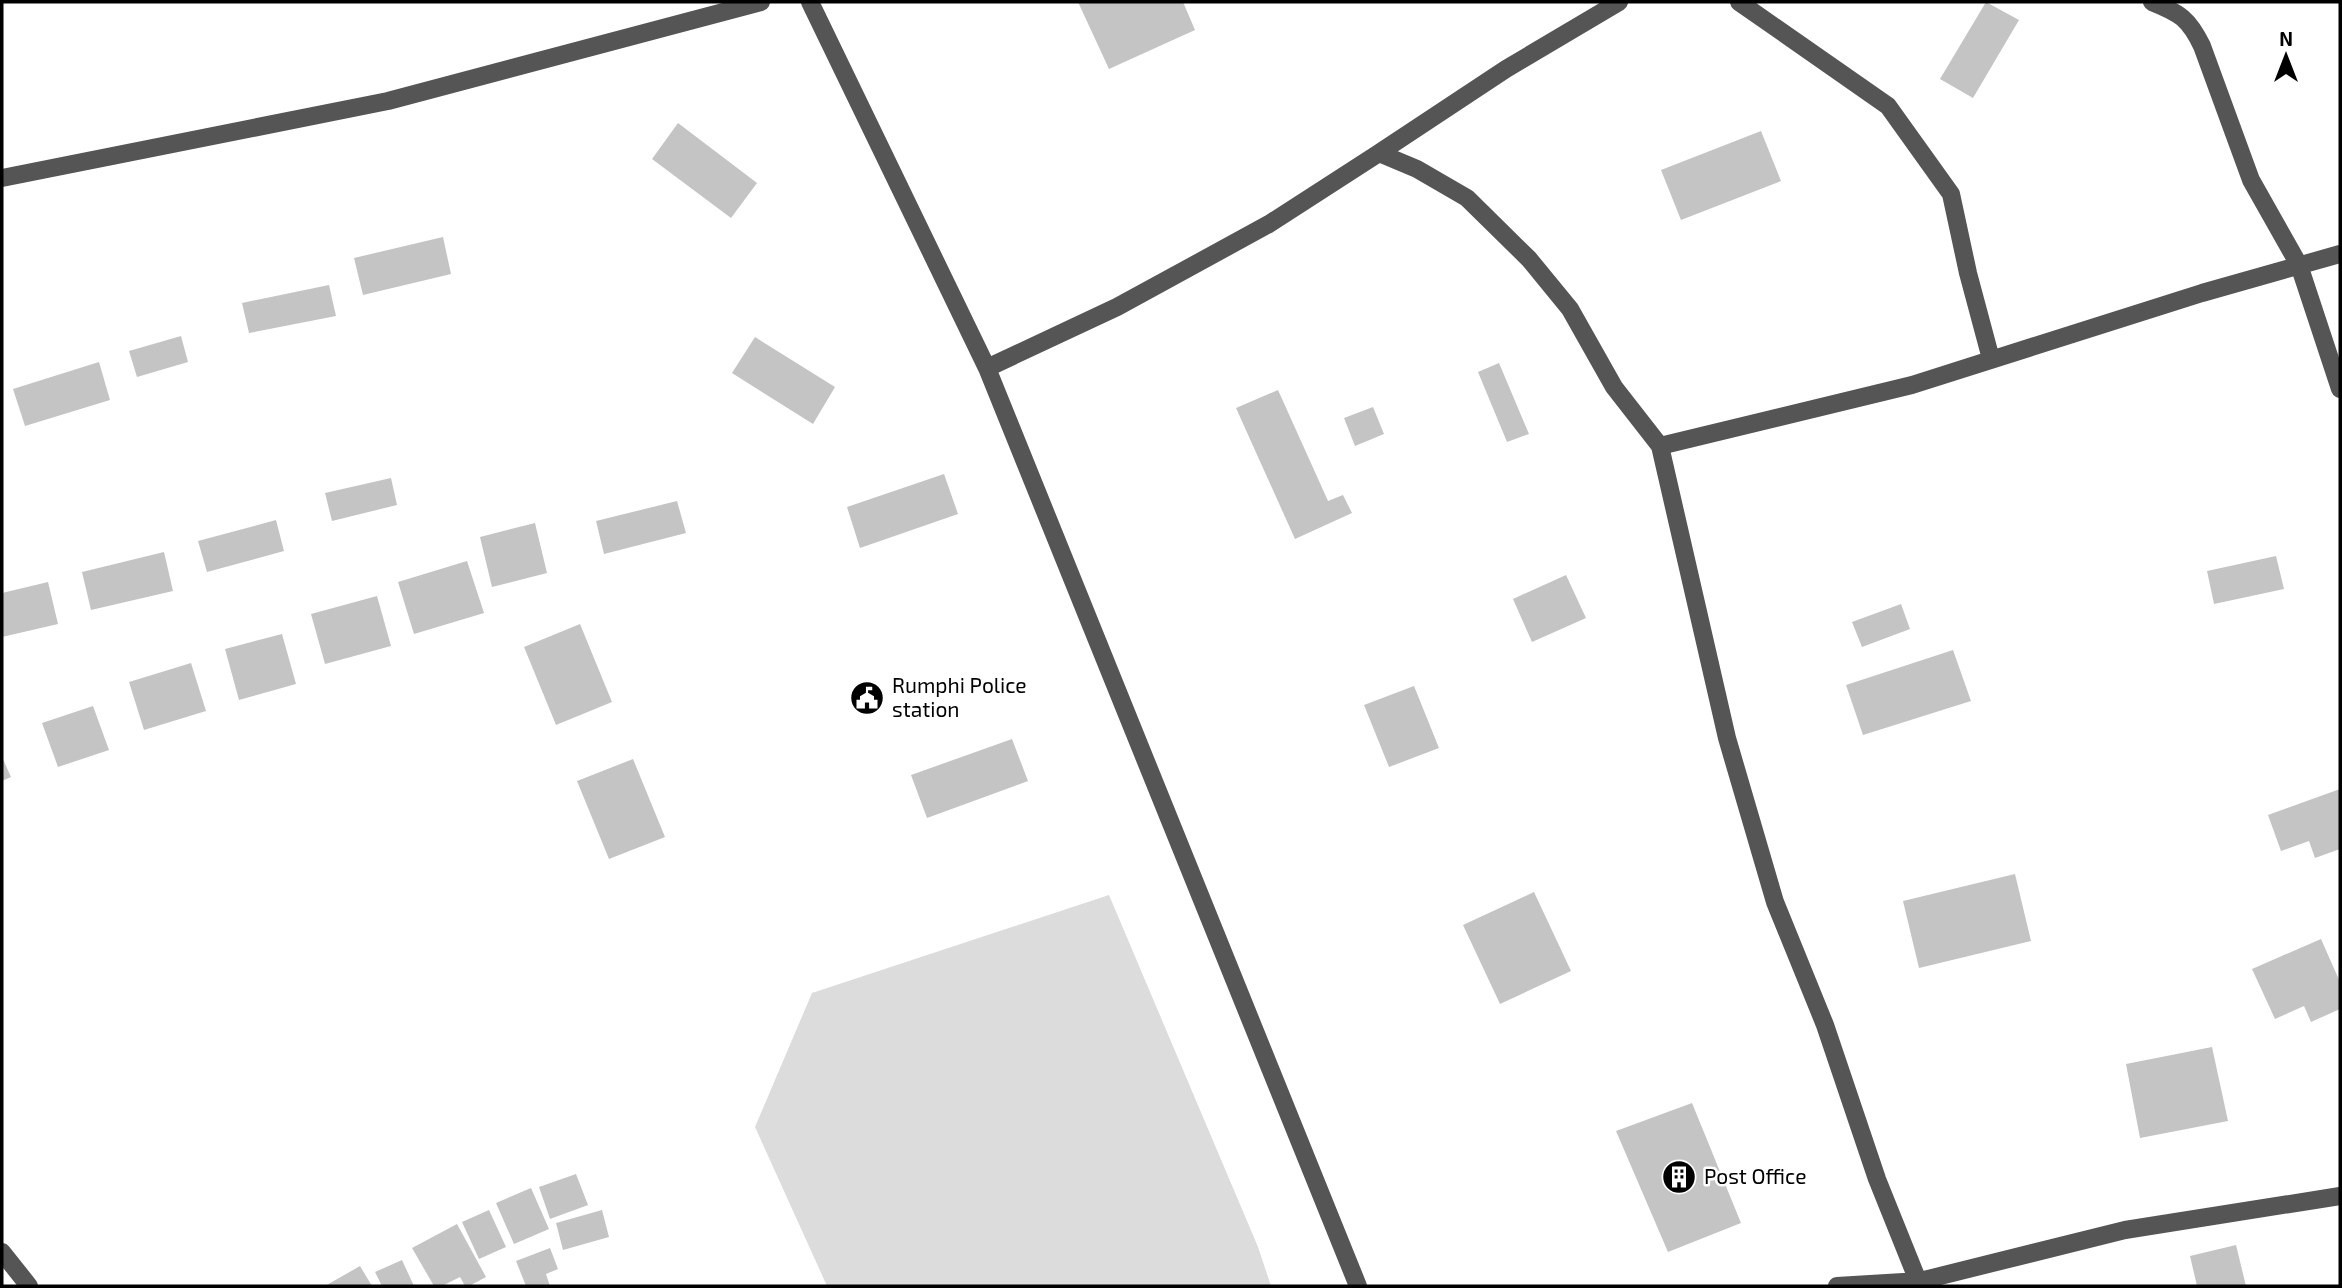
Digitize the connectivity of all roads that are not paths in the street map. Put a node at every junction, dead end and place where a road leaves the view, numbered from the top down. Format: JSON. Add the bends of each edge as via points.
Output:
{"nodes":[{"id":1,"x":761,"y":2,"type":"edge"},
{"id":2,"x":810,"y":2,"type":"edge"},
{"id":3,"x":1619,"y":2,"type":"edge"},
{"id":4,"x":1740,"y":2,"type":"edge"},
{"id":5,"x":2152,"y":2,"type":"edge"},
{"id":6,"x":1378,"y":153,"type":"junction"},
{"id":7,"x":2,"y":178,"type":"edge"},
{"id":8,"x":2340,"y":254,"type":"edge"},
{"id":9,"x":2299,"y":265,"type":"junction"},
{"id":10,"x":1991,"y":359,"type":"junction"},
{"id":11,"x":987,"y":368,"type":"junction"},
{"id":12,"x":2340,"y":389,"type":"edge"},
{"id":13,"x":1660,"y":446,"type":"junction"},
{"id":14,"x":2340,"y":1196,"type":"edge"},
{"id":15,"x":2,"y":1252,"type":"edge"},
{"id":16,"x":1920,"y":1284,"type":"edge"},
{"id":17,"x":29,"y":1286,"type":"edge"},
{"id":18,"x":1359,"y":1286,"type":"edge"},
{"id":19,"x":1837,"y":1286,"type":"edge"}],
"edges":[{"from":1,"to":7,"type":"street","via":[[388,101]]},
{"from":2,"to":11,"type":"street"},
{"from":3,"to":6,"type":"street"},
{"from":4,"to":10,"type":"street","via":[[1888,106],[1951,194]]},
{"from":5,"to":9,"type":"street","via":[[2178,12],[2193,26],[2251,180]]},
{"from":6,"to":11,"type":"street","via":[[1258,230],[1117,307]]},
{"from":6,"to":13,"type":"street","via":[[1467,198],[1528,259],[1570,309],[1614,387]]},
{"from":8,"to":9,"type":"street"},
{"from":9,"to":10,"type":"street"},
{"from":9,"to":12,"type":"street"},
{"from":10,"to":13,"type":"street","via":[[1912,385]]},
{"from":11,"to":18,"type":"street"},
{"from":13,"to":16,"type":"street","via":[[1727,738],[1775,902]]},
{"from":14,"to":16,"type":"street","via":[[2124,1230]]},
{"from":15,"to":17,"type":"street"},
{"from":16,"to":19,"type":"street"}]}
